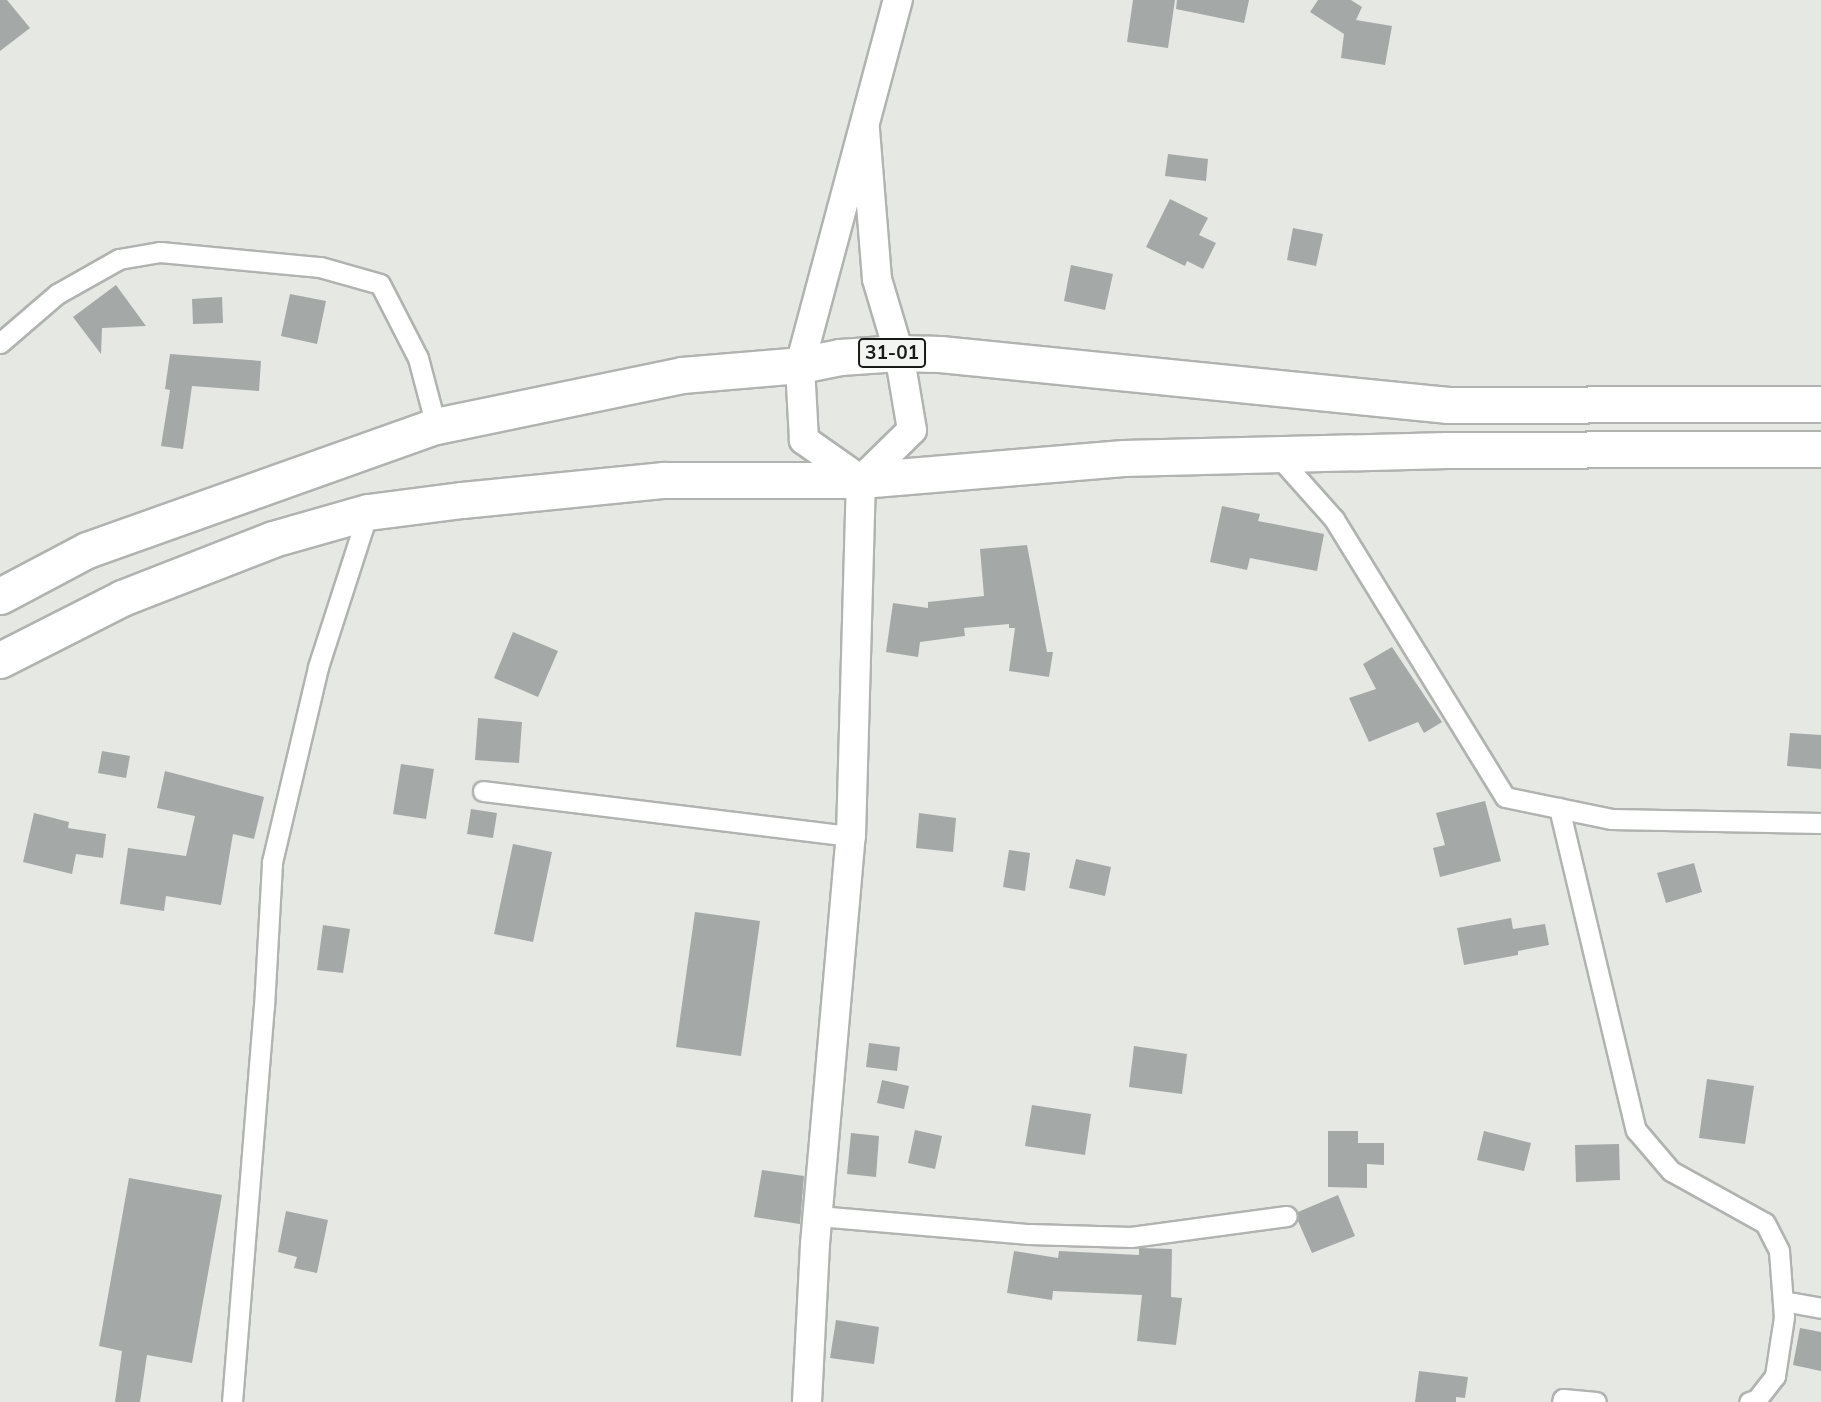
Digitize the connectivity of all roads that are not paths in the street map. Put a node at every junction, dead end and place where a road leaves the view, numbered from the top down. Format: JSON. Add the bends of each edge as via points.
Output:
{"nodes":[{"id":1,"x":898,"y":0,"type":"edge"},
{"id":2,"x":865,"y":129,"type":"junction"},
{"id":3,"x":0,"y":343,"type":"edge"},
{"id":4,"x":899,"y":353,"type":"junction"},
{"id":5,"x":800,"y":365,"type":"junction"},
{"id":6,"x":1821,"y":404,"type":"edge"},
{"id":7,"x":436,"y":426,"type":"junction"},
{"id":8,"x":1821,"y":449,"type":"edge"},
{"id":9,"x":1276,"y":454,"type":"junction"},
{"id":10,"x":861,"y":480,"type":"junction"},
{"id":11,"x":368,"y":512,"type":"junction"},
{"id":12,"x":0,"y":596,"type":"edge"},
{"id":13,"x":0,"y":660,"type":"edge"},
{"id":14,"x":483,"y":791,"type":"dead end"},
{"id":15,"x":1559,"y":808,"type":"junction"},
{"id":16,"x":1821,"y":823,"type":"edge"},
{"id":17,"x":851,"y":836,"type":"junction"},
{"id":18,"x":818,"y":1216,"type":"junction"},
{"id":19,"x":1287,"y":1216,"type":"dead end"},
{"id":20,"x":1783,"y":1301,"type":"junction"},
{"id":21,"x":1821,"y":1308,"type":"edge"},
{"id":22,"x":232,"y":1402,"type":"edge"},
{"id":23,"x":807,"y":1402,"type":"edge"},
{"id":24,"x":1562,"y":1402,"type":"edge"},
{"id":25,"x":1597,"y":1402,"type":"edge"},
{"id":26,"x":1749,"y":1402,"type":"edge"}],
"edges":[{"from":1,"to":2,"type":"street"},
{"from":2,"to":4,"type":"street","via":[[877,279]]},
{"from":2,"to":5,"type":"street"},
{"from":3,"to":7,"type":"street","via":[[57,294],[119,259],[160,252],[320,267],[380,284],[418,358]]},
{"from":4,"to":5,"type":"highway","number":"31-01"},
{"from":4,"to":6,"type":"highway","number":"31-01","via":[[1448,405]]},
{"from":4,"to":10,"type":"street","via":[[912,430]]},
{"from":5,"to":7,"type":"highway","number":"31-01","via":[[682,375]]},
{"from":5,"to":10,"type":"street","via":[[804,440]]},
{"from":7,"to":12,"type":"highway","number":"31-01","via":[[87,550]]},
{"from":8,"to":9,"type":"highway"},
{"from":9,"to":10,"type":"highway","via":[[1123,458]]},
{"from":9,"to":15,"type":"street","via":[[1334,519],[1505,797]]},
{"from":10,"to":11,"type":"highway","via":[[664,480]]},
{"from":10,"to":17,"type":"street"},
{"from":11,"to":13,"type":"highway","via":[[273,539],[122,598]]},
{"from":11,"to":22,"type":"street","via":[[318,667],[271,862]]},
{"from":14,"to":17,"type":"street"},
{"from":15,"to":16,"type":"street","via":[[1611,819]]},
{"from":15,"to":20,"type":"street","via":[[1636,1130],[1671,1171],[1765,1223],[1779,1251]]},
{"from":17,"to":18,"type":"street"},
{"from":18,"to":19,"type":"street","via":[[1029,1234],[1131,1237]]},
{"from":18,"to":23,"type":"street"},
{"from":20,"to":21,"type":"street"},
{"from":20,"to":26,"type":"street","via":[[1775,1376],[1756,1400]]},
{"from":24,"to":25,"type":"street"}]}
